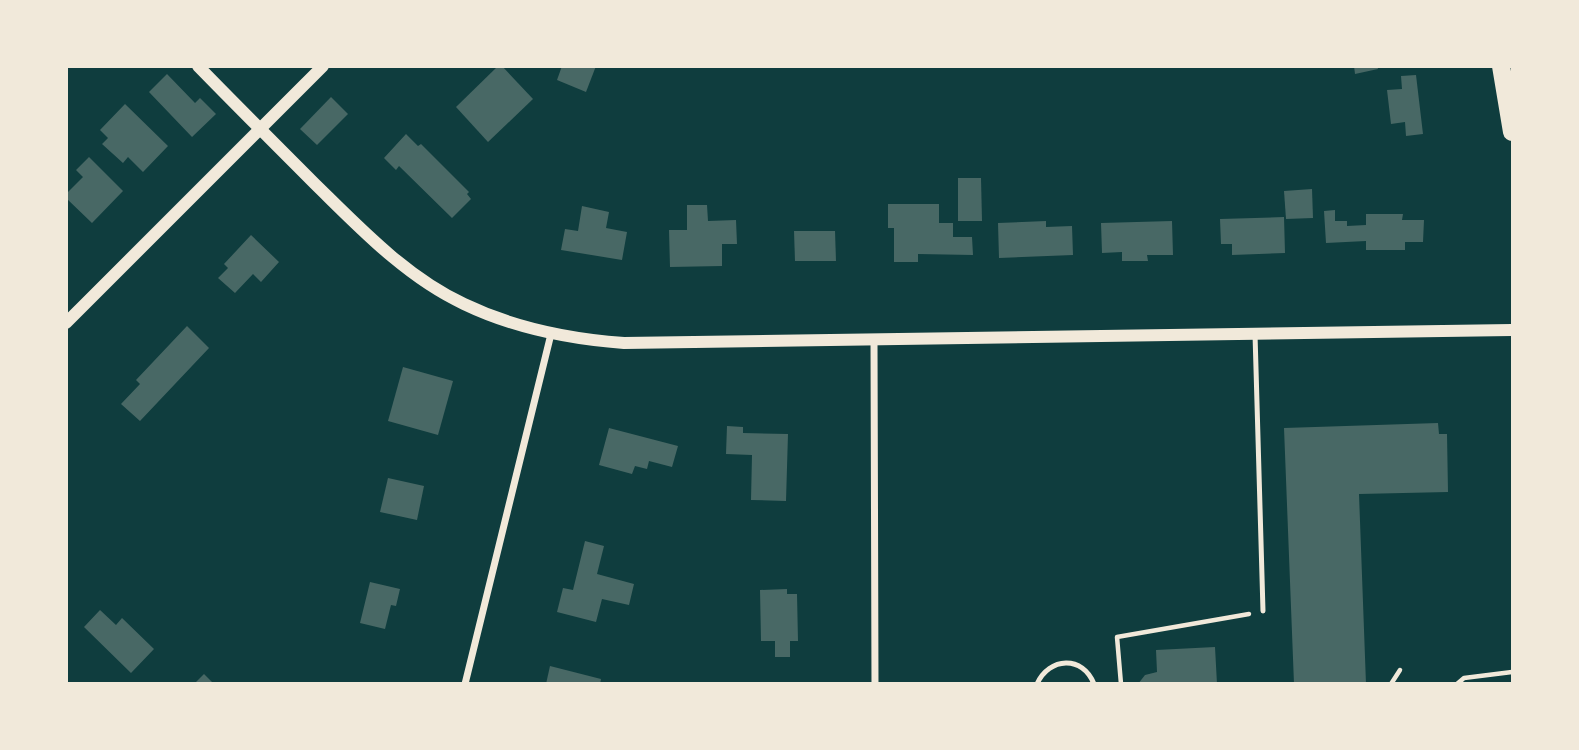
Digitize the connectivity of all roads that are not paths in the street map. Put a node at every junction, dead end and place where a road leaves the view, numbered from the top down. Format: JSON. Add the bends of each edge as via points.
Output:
{"nodes":[{"id":1,"x":198,"y":66,"type":"edge"},
{"id":2,"x":323,"y":66,"type":"edge"},
{"id":3,"x":1501,"y":66,"type":"edge"},
{"id":4,"x":260,"y":129,"type":"junction"},
{"id":5,"x":1513,"y":132,"type":"edge"},
{"id":6,"x":66,"y":323,"type":"edge"},
{"id":7,"x":1513,"y":330,"type":"edge"},
{"id":8,"x":551,"y":334,"type":"junction"},
{"id":9,"x":1255,"y":334,"type":"junction"},
{"id":10,"x":874,"y":340,"type":"junction"},
{"id":11,"x":1263,"y":611,"type":"road end"},
{"id":12,"x":465,"y":684,"type":"edge"},
{"id":13,"x":875,"y":684,"type":"edge"},
{"id":14,"x":1037,"y":684,"type":"edge"},
{"id":15,"x":1094,"y":684,"type":"edge"}],
"edges":[{"from":1,"to":4,"type":"street"},
{"from":2,"to":4,"type":"street"},
{"from":3,"to":5,"type":"main road"},
{"from":4,"to":6,"type":"street"},
{"from":4,"to":8,"type":"street","via":[[375,242],[423,281],[463,304]]},
{"from":7,"to":9,"type":"street"},
{"from":8,"to":10,"type":"street","via":[[624,344]]},
{"from":8,"to":12,"type":"street"},
{"from":9,"to":10,"type":"street"},
{"from":9,"to":11,"type":"lane"},
{"from":10,"to":13,"type":"street"},
{"from":14,"to":15,"type":"lane","via":[[1047,668],[1067,662],[1083,667]]}]}
